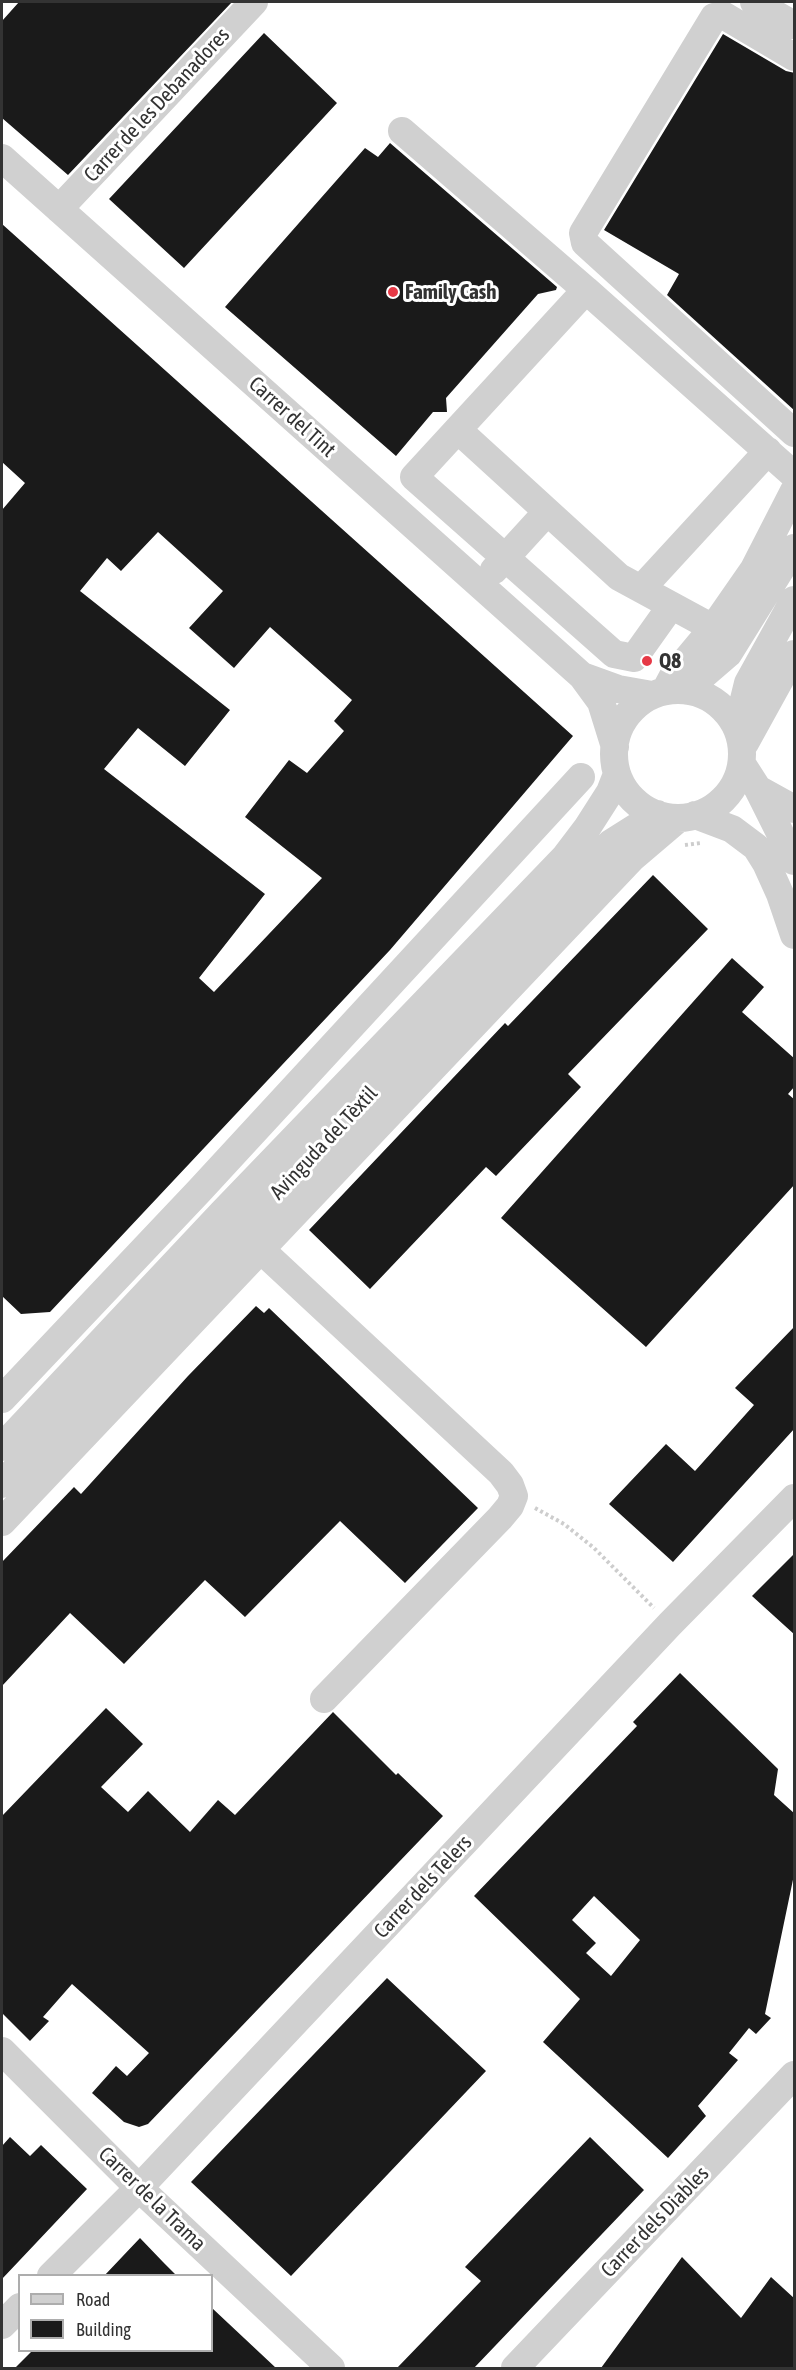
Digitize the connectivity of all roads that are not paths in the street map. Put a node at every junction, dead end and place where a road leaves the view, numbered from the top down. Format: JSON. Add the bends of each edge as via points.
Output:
{"nodes":[{"id":1,"x":254,"y":2,"type":"edge"},
{"id":2,"x":754,"y":2,"type":"edge"},
{"id":3,"x":795,"y":25,"type":"edge"},
{"id":4,"x":795,"y":57,"type":"edge"},
{"id":5,"x":402,"y":131,"type":"dead end"},
{"id":6,"x":2,"y":158,"type":"edge"},
{"id":7,"x":59,"y":209,"type":"junction"},
{"id":8,"x":586,"y":290,"type":"junction"},
{"id":9,"x":458,"y":430,"type":"junction"},
{"id":10,"x":795,"y":433,"type":"edge"},
{"id":11,"x":768,"y":451,"type":"junction"},
{"id":12,"x":795,"y":475,"type":"edge"},
{"id":13,"x":795,"y":491,"type":"edge"},
{"id":14,"x":547,"y":512,"type":"junction"},
{"id":15,"x":795,"y":548,"type":"edge"},
{"id":16,"x":506,"y":557,"type":"junction"},
{"id":17,"x":480,"y":585,"type":"junction"},
{"id":18,"x":641,"y":589,"type":"junction"},
{"id":19,"x":795,"y":600,"type":"edge"},
{"id":20,"x":671,"y":606,"type":"junction"},
{"id":21,"x":713,"y":628,"type":"junction"},
{"id":22,"x":795,"y":654,"type":"edge"},
{"id":23,"x":582,"y":676,"type":"junction"},
{"id":24,"x":666,"y":692,"type":"junction"},
{"id":25,"x":740,"y":747,"type":"junction"},
{"id":26,"x":616,"y":760,"type":"junction"},
{"id":27,"x":580,"y":777,"type":"dead end"},
{"id":28,"x":758,"y":789,"type":"junction"},
{"id":29,"x":795,"y":809,"type":"edge"},
{"id":30,"x":677,"y":816,"type":"junction"},
{"id":31,"x":795,"y":861,"type":"edge"},
{"id":32,"x":795,"y":935,"type":"edge"},
{"id":33,"x":199,"y":1191,"type":"junction"},
{"id":34,"x":222,"y":1213,"type":"junction"},
{"id":35,"x":260,"y":1248,"type":"junction"},
{"id":36,"x":2,"y":1399,"type":"edge"},
{"id":37,"x":2,"y":1447,"type":"edge"},
{"id":38,"x":2,"y":1484,"type":"edge"},
{"id":39,"x":795,"y":1498,"type":"edge"},
{"id":40,"x":2,"y":1522,"type":"edge"},
{"id":41,"x":324,"y":1699,"type":"dead end"},
{"id":42,"x":2,"y":2051,"type":"edge"},
{"id":43,"x":795,"y":2075,"type":"edge"},
{"id":44,"x":139,"y":2188,"type":"junction"},
{"id":45,"x":53,"y":2274,"type":"edge"},
{"id":46,"x":18,"y":2309,"type":"edge"},
{"id":47,"x":2,"y":2325,"type":"edge"},
{"id":48,"x":332,"y":2368,"type":"edge"},
{"id":49,"x":515,"y":2368,"type":"edge"}],
"edges":[{"from":1,"to":7,"type":"street","name":"Carrer de les Debanadores"},
{"from":2,"to":3,"type":"street"},
{"from":4,"to":10,"type":"street","via":[[723,15],[714,16],[583,233],[585,243]]},
{"from":5,"to":8,"type":"street"},
{"from":6,"to":7,"type":"street","name":"Carrer del Tint"},
{"from":7,"to":17,"type":"street","name":"Carrer del Tint"},
{"from":8,"to":9,"type":"street"},
{"from":8,"to":11,"type":"street"},
{"from":9,"to":14,"type":"street"},
{"from":9,"to":16,"type":"street","via":[[414,477]]},
{"from":11,"to":12,"type":"street"},
{"from":11,"to":18,"type":"street"},
{"from":13,"to":21,"type":"street","via":[[754,569]]},
{"from":14,"to":16,"type":"street"},
{"from":14,"to":18,"type":"street","via":[[619,577]]},
{"from":15,"to":24,"type":"street","via":[[728,654],[699,679]]},
{"from":16,"to":17,"type":"street"},
{"from":16,"to":20,"type":"street","via":[[614,654],[634,658]]},
{"from":17,"to":23,"type":"street","name":"Carrer del Tint"},
{"from":18,"to":20,"type":"street"},
{"from":19,"to":25,"type":"street","via":[[748,683]]},
{"from":20,"to":21,"type":"street"},
{"from":21,"to":24,"type":"street","via":[[673,676]]},
{"from":22,"to":25,"type":"street"},
{"from":23,"to":24,"type":"street","via":[[618,689]]},
{"from":23,"to":26,"type":"street","via":[[601,702]]},
{"from":24,"to":25,"type":"street","via":[[699,693],[715,701],[728,713]]},
{"from":24,"to":26,"type":"street","via":[[638,704],[626,716],[618,731]]},
{"from":25,"to":28,"type":"street"},
{"from":25,"to":30,"type":"street","via":[[736,782],[726,797],[712,808]]},
{"from":26,"to":30,"type":"street","via":[[633,799],[644,808]]},
{"from":26,"to":34,"type":"street","name":"Avinguda del Tèxtil","via":[[610,792],[565,857]]},
{"from":27,"to":33,"type":"street"},
{"from":28,"to":29,"type":"street"},
{"from":28,"to":31,"type":"street"},
{"from":30,"to":32,"type":"street","via":[[732,829],[756,847],[766,862]]},
{"from":30,"to":35,"type":"street","via":[[632,858]]},
{"from":30,"to":38,"type":"street","name":"Avinguda del Tèxtil","via":[[611,843],[579,874]]},
{"from":33,"to":34,"type":"street"},
{"from":33,"to":36,"type":"street"},
{"from":34,"to":37,"type":"street","name":"Avinguda del Tèxtil"},
{"from":35,"to":40,"type":"street"},
{"from":35,"to":41,"type":"street","via":[[501,1473],[514,1496],[500,1518]]},
{"from":39,"to":44,"type":"street","name":"Carrer dels Telers","via":[[670,1624]]},
{"from":42,"to":44,"type":"street","name":"Carrer de la Trama"},
{"from":43,"to":49,"type":"street","name":"Carrer dels Diables"},
{"from":44,"to":45,"type":"street","name":"Carrer dels Telers"},
{"from":44,"to":48,"type":"street","name":"Carrer de la Trama"},
{"from":46,"to":47,"type":"street"}]}
